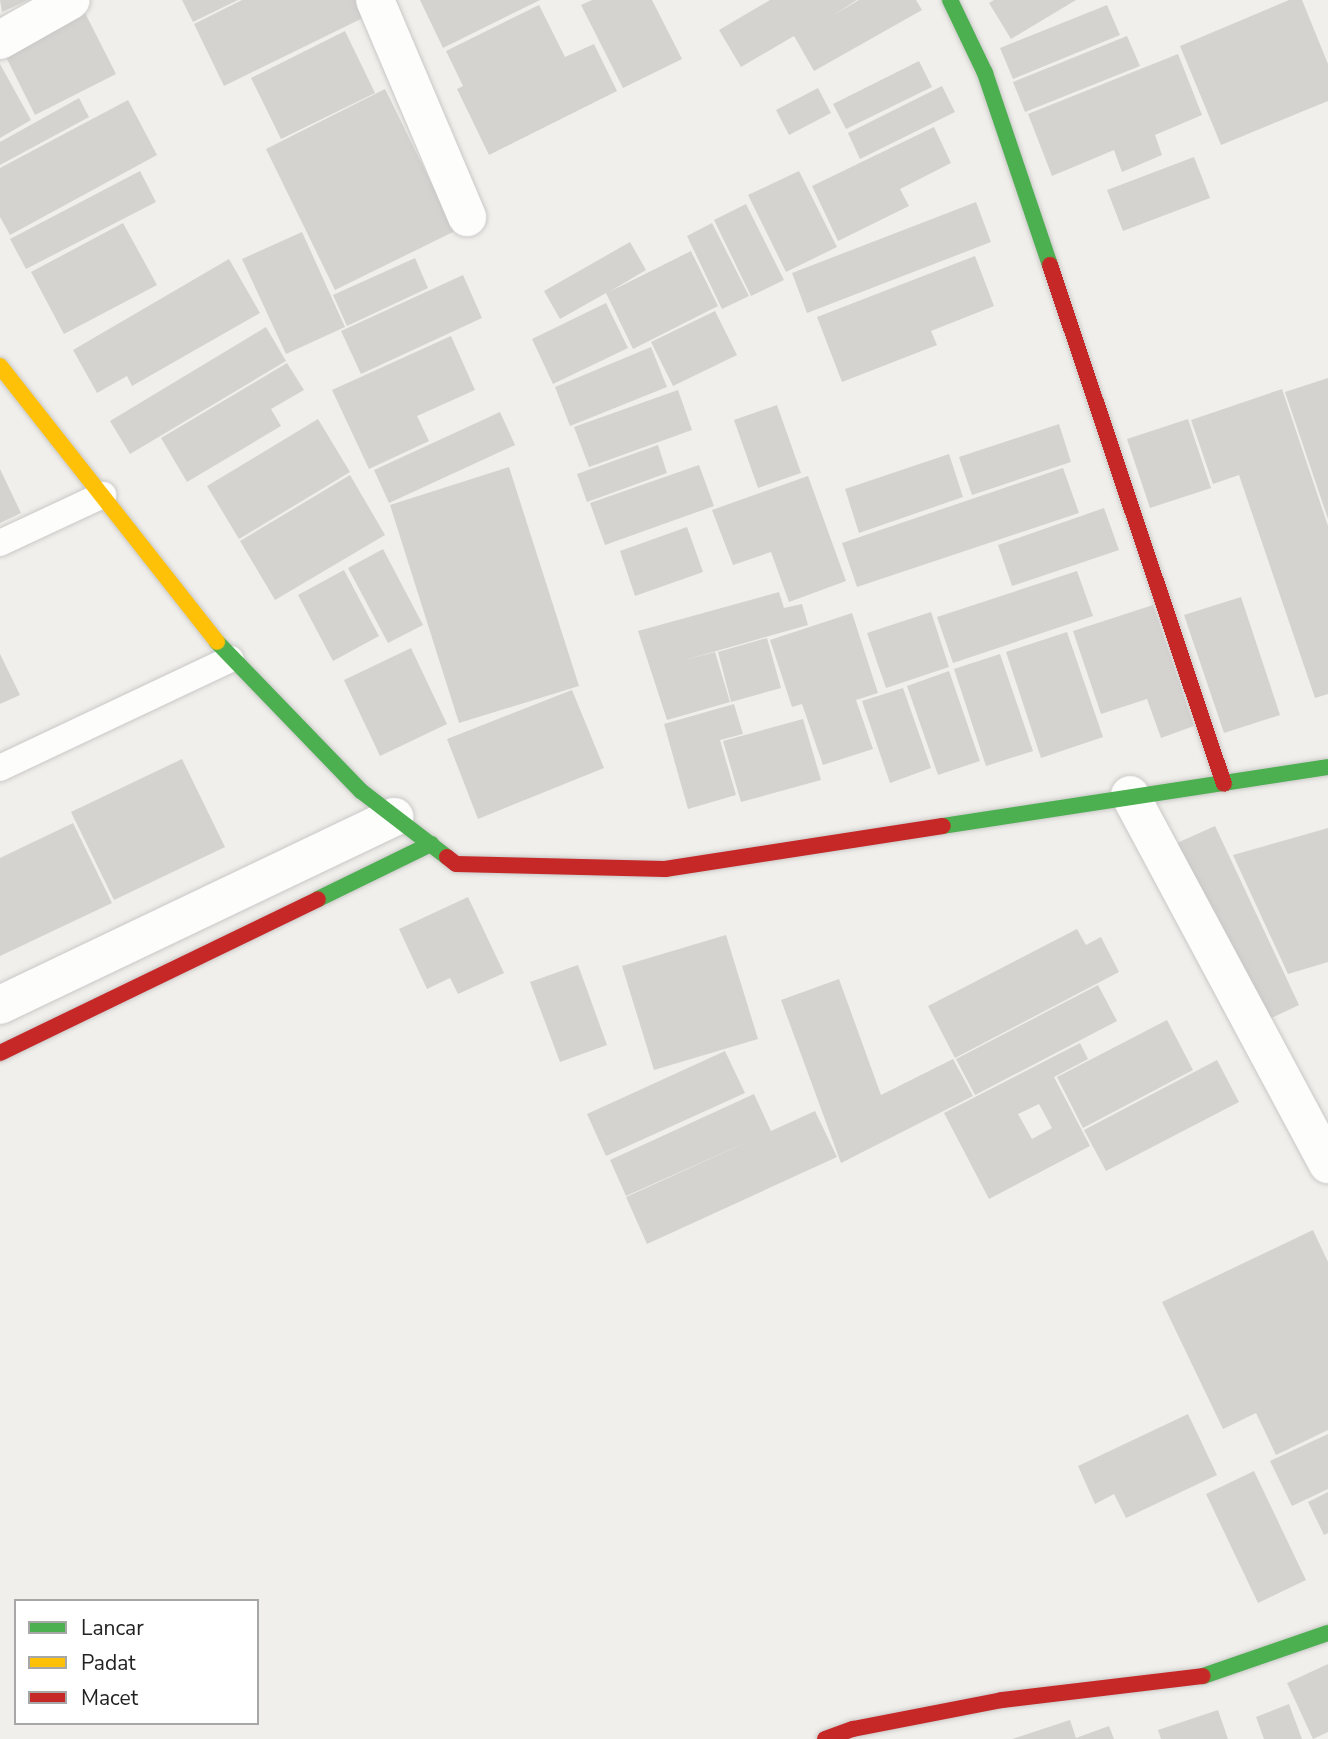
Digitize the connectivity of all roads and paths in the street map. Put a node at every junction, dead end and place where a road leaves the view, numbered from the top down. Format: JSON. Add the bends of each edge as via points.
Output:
{"nodes":[{"id":1,"x":71,"y":0,"type":"edge"},
{"id":2,"x":375,"y":0,"type":"edge"},
{"id":3,"x":950,"y":0,"type":"edge"},
{"id":4,"x":0,"y":40,"type":"edge"},
{"id":5,"x":467,"y":217,"type":"dead end"},
{"id":6,"x":0,"y":366,"type":"edge"},
{"id":7,"x":103,"y":495,"type":"junction"},
{"id":8,"x":0,"y":543,"type":"edge"},
{"id":9,"x":231,"y":659,"type":"junction"},
{"id":10,"x":1328,"y":767,"type":"edge"},
{"id":11,"x":0,"y":768,"type":"edge"},
{"id":12,"x":1224,"y":784,"type":"junction"},
{"id":13,"x":1130,"y":795,"type":"junction"},
{"id":14,"x":395,"y":817,"type":"junction"},
{"id":15,"x":431,"y":844,"type":"junction"},
{"id":16,"x":0,"y":1005,"type":"edge"},
{"id":17,"x":0,"y":1053,"type":"edge"},
{"id":18,"x":1328,"y":1164,"type":"edge"},
{"id":19,"x":1328,"y":1633,"type":"edge"},
{"id":20,"x":825,"y":1739,"type":"edge"}],
"edges":[{"from":1,"to":4,"type":"street"},
{"from":2,"to":5,"type":"street"},
{"from":3,"to":12,"type":"street","via":[[985,73]]},
{"from":6,"to":7,"type":"street"},
{"from":7,"to":8,"type":"lane"},
{"from":7,"to":9,"type":"street"},
{"from":9,"to":11,"type":"lane"},
{"from":9,"to":14,"type":"street","via":[[361,791]]},
{"from":10,"to":12,"type":"street"},
{"from":12,"to":13,"type":"street"},
{"from":13,"to":15,"type":"street","via":[[665,869],[456,864]]},
{"from":13,"to":18,"type":"street"},
{"from":14,"to":15,"type":"street"},
{"from":14,"to":16,"type":"street"},
{"from":15,"to":17,"type":"street"},
{"from":19,"to":20,"type":"street","via":[[1198,1678],[1002,1700],[853,1729]]}]}
